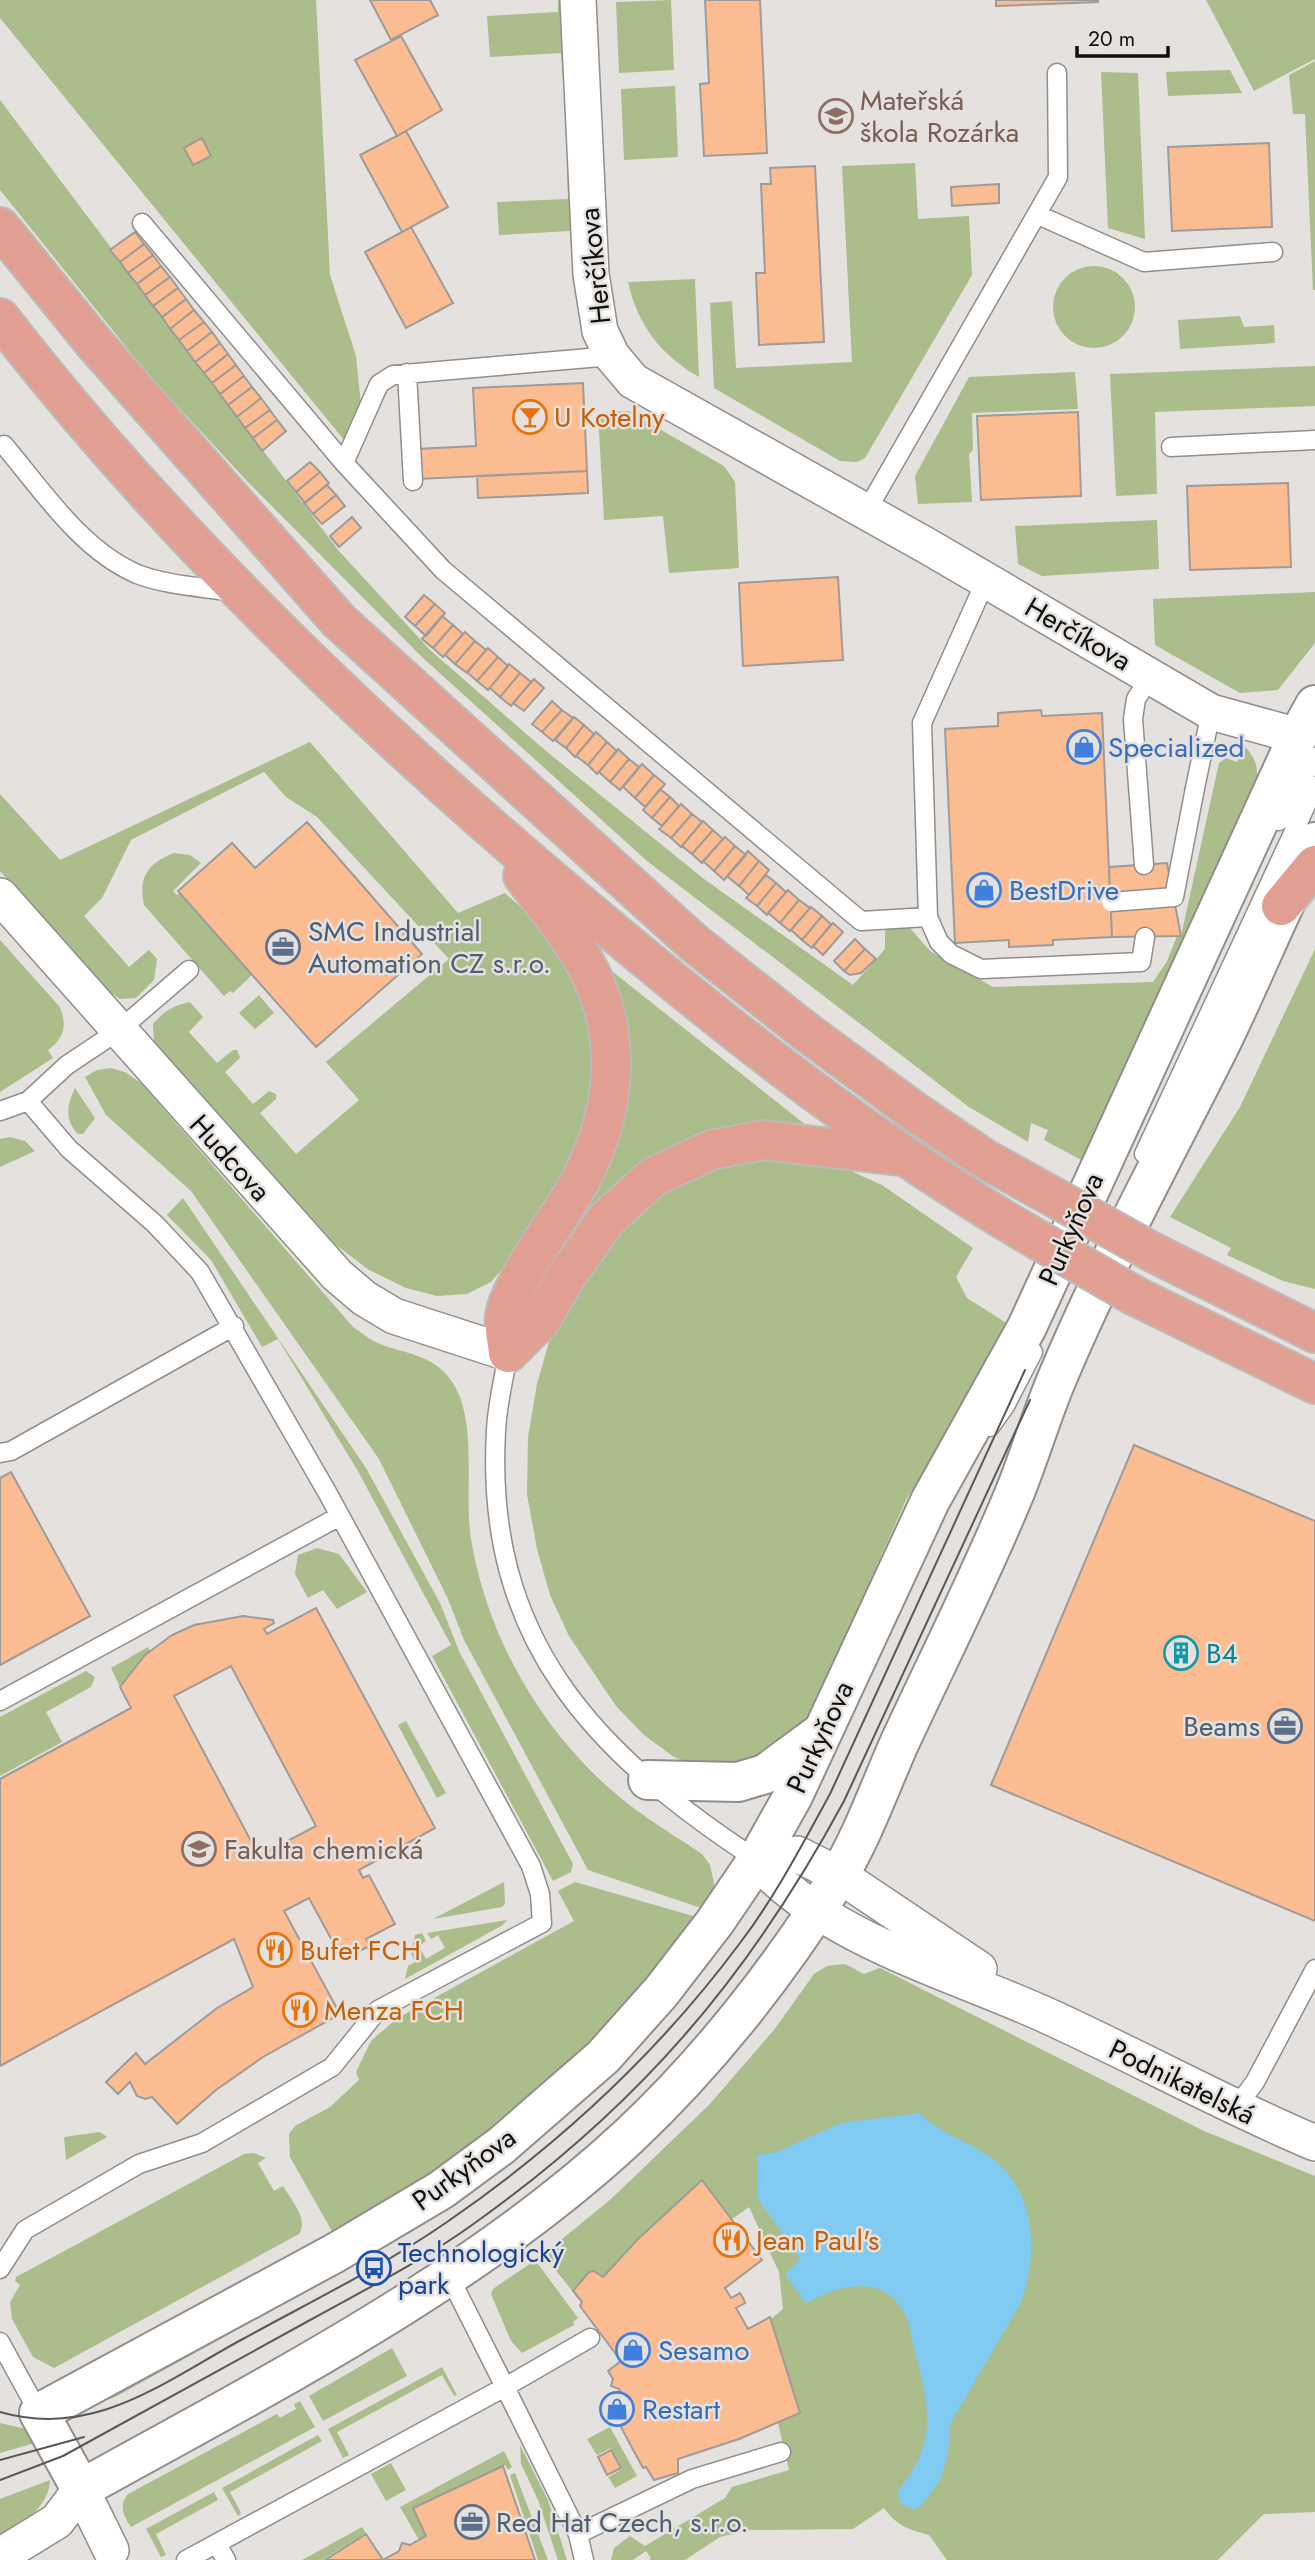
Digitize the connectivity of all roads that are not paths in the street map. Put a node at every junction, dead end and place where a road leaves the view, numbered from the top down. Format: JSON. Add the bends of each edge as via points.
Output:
{"nodes":[{"id":1,"x":578,"y":0,"type":"edge"},
{"id":2,"x":1057,"y":73,"type":"dead end"},
{"id":3,"x":1038,"y":215,"type":"junction"},
{"id":4,"x":142,"y":223,"type":"dead end"},
{"id":5,"x":0,"y":226,"type":"edge"},
{"id":6,"x":1273,"y":252,"type":"dead end"},
{"id":7,"x":0,"y":318,"type":"edge"},
{"id":8,"x":611,"y":356,"type":"junction"},
{"id":9,"x":407,"y":373,"type":"junction"},
{"id":10,"x":1315,"y":440,"type":"edge"},
{"id":11,"x":4,"y":445,"type":"dead end"},
{"id":12,"x":1171,"y":447,"type":"dead end"},
{"id":13,"x":344,"y":463,"type":"junction"},
{"id":14,"x":413,"y":481,"type":"dead end"},
{"id":15,"x":866,"y":512,"type":"junction"},
{"id":16,"x":986,"y":580,"type":"junction"},
{"id":17,"x":243,"y":594,"type":"junction"},
{"id":18,"x":1151,"y":676,"type":"junction"},
{"id":19,"x":1211,"y":712,"type":"junction"},
{"id":20,"x":1311,"y":734,"type":"edge"},
{"id":21,"x":1315,"y":786,"type":"edge"},
{"id":22,"x":481,"y":821,"type":"junction"},
{"id":23,"x":1315,"y":842,"type":"edge"},
{"id":24,"x":1144,"y":865,"type":"dead end"},
{"id":25,"x":1315,"y":866,"type":"edge"},
{"id":26,"x":0,"y":896,"type":"edge"},
{"id":27,"x":1111,"y":902,"type":"dead end"},
{"id":28,"x":1281,"y":906,"type":"junction"},
{"id":29,"x":928,"y":917,"type":"junction"},
{"id":30,"x":1145,"y":937,"type":"dead end"},
{"id":31,"x":189,"y":970,"type":"dead end"},
{"id":32,"x":118,"y":1031,"type":"junction"},
{"id":33,"x":29,"y":1101,"type":"junction"},
{"id":34,"x":0,"y":1111,"type":"edge"},
{"id":35,"x":905,"y":1156,"type":"junction"},
{"id":36,"x":1160,"y":1256,"type":"junction"},
{"id":37,"x":1315,"y":1303,"type":"edge"},
{"id":38,"x":234,"y":1326,"type":"junction"},
{"id":39,"x":1315,"y":1333,"type":"edge"},
{"id":40,"x":508,"y":1353,"type":"junction"},
{"id":41,"x":1315,"y":1384,"type":"edge"},
{"id":42,"x":0,"y":1453,"type":"edge"},
{"id":43,"x":340,"y":1516,"type":"junction"},
{"id":44,"x":989,"y":1550,"type":"junction"},
{"id":45,"x":0,"y":1701,"type":"edge"},
{"id":46,"x":823,"y":1731,"type":"junction"},
{"id":47,"x":648,"y":1780,"type":"junction"},
{"id":48,"x":757,"y":1860,"type":"junction"},
{"id":49,"x":825,"y":1869,"type":"junction"},
{"id":50,"x":803,"y":1903,"type":"junction"},
{"id":51,"x":1315,"y":1969,"type":"edge"},
{"id":52,"x":1052,"y":2017,"type":"junction"},
{"id":53,"x":1234,"y":2110,"type":"junction"},
{"id":54,"x":1315,"y":2143,"type":"edge"},
{"id":55,"x":0,"y":2269,"type":"edge"},
{"id":56,"x":449,"y":2276,"type":"junction"},
{"id":57,"x":590,"y":2338,"type":"dead end"},
{"id":58,"x":0,"y":2342,"type":"edge"},
{"id":59,"x":505,"y":2387,"type":"junction"},
{"id":60,"x":39,"y":2413,"type":"junction"},
{"id":61,"x":781,"y":2452,"type":"dead end"},
{"id":62,"x":81,"y":2489,"type":"junction"},
{"id":63,"x":578,"y":2534,"type":"junction"},
{"id":64,"x":217,"y":2544,"type":"junction"},
{"id":65,"x":114,"y":2555,"type":"edge"},
{"id":66,"x":0,"y":2556,"type":"edge"},
{"id":67,"x":186,"y":2560,"type":"edge"},
{"id":68,"x":226,"y":2560,"type":"edge"},
{"id":69,"x":584,"y":2560,"type":"edge"}],
"edges":[{"from":1,"to":8,"type":"street","name":"Herčíkova","via":[[591,274],[600,331]]},
{"from":2,"to":3,"type":"lane","via":[[1058,177]]},
{"from":3,"to":6,"type":"lane","via":[[1144,262]]},
{"from":3,"to":15,"type":"lane"},
{"from":4,"to":13,"type":"lane"},
{"from":5,"to":36,"type":"highway","bridge":true,"via":[[95,344],[340,621],[714,959],[915,1112],[985,1158]]},
{"from":7,"to":17,"type":"highway","via":[[48,380]]},
{"from":8,"to":9,"type":"lane"},
{"from":8,"to":15,"type":"street","name":"Herčíkova","via":[[634,381]]},
{"from":9,"to":13,"type":"lane","via":[[379,384]]},
{"from":9,"to":14,"type":"lane"},
{"from":10,"to":12,"type":"lane"},
{"from":11,"to":17,"type":"lane","via":[[76,530],[112,561],[139,575]]},
{"from":13,"to":29,"type":"lane","via":[[443,569],[861,921]]},
{"from":15,"to":16,"type":"street","name":"Herčíkova"},
{"from":16,"to":18,"type":"street","name":"Herčíkova"},
{"from":16,"to":29,"type":"lane","via":[[922,723]]},
{"from":17,"to":22,"type":"highway"},
{"from":18,"to":19,"type":"street","name":"Herčíkova"},
{"from":18,"to":24,"type":"lane","via":[[1136,699],[1133,719]]},
{"from":19,"to":20,"type":"street","name":"Herčíkova"},
{"from":19,"to":27,"type":"lane","bridge":true,"via":[[1174,897]]},
{"from":20,"to":46,"type":"street","name":"Purkyňova","via":[[1039,1301],[930,1501]]},
{"from":21,"to":44,"type":"lane","via":[[1030,1400]]},
{"from":22,"to":35,"type":"highway","via":[[770,1060]]},
{"from":22,"to":40,"type":"highway","via":[[585,964],[602,1004],[611,1045],[606,1121],[579,1186],[533,1256],[505,1315]]},
{"from":23,"to":28,"type":"street","name":"Purkyňova"},
{"from":25,"to":28,"type":"highway"},
{"from":26,"to":32,"type":"street","name":"Hudcova"},
{"from":28,"to":44,"type":"street","name":"Purkyňova","via":[[1222,1041],[1151,1178],[1056,1380]]},
{"from":29,"to":30,"type":"lane","via":[[939,942],[951,954],[981,969],[1141,962]]},
{"from":31,"to":32,"type":"lane"},
{"from":32,"to":33,"type":"lane","via":[[67,1065]]},
{"from":32,"to":40,"type":"street","name":"Hudcova","via":[[289,1224],[364,1298],[394,1316]]},
{"from":33,"to":34,"type":"lane"},
{"from":33,"to":38,"type":"lane","via":[[69,1149],[181,1248]]},
{"from":35,"to":40,"type":"highway","via":[[763,1140],[711,1150],[653,1177],[606,1220],[541,1320]]},
{"from":35,"to":41,"type":"highway","bridge":true,"via":[[965,1198],[1135,1296]]},
{"from":36,"to":37,"type":"highway"},
{"from":36,"to":39,"type":"highway"},
{"from":38,"to":42,"type":"lane"},
{"from":38,"to":43,"type":"lane"},
{"from":40,"to":47,"type":"lane","via":[[495,1467],[507,1563],[522,1613],[551,1671],[585,1718]]},
{"from":43,"to":45,"type":"lane"},
{"from":43,"to":55,"type":"lane","via":[[531,1866],[540,1894],[542,1923],[378,2010],[332,2067],[202,2143],[139,2164],[25,2230]]},
{"from":44,"to":49,"type":"street","name":"Purkyňova"},
{"from":46,"to":47,"type":"street","via":[[765,1774],[738,1782]]},
{"from":46,"to":48,"type":"street","name":"Purkyňova"},
{"from":47,"to":48,"type":"lane"},
{"from":48,"to":49,"type":"street","via":[[797,1854]]},
{"from":48,"to":50,"type":"street","name":"Podnikatelská"},
{"from":48,"to":60,"type":"street","name":"Purkyňova","via":[[661,1992],[603,2057],[502,2145],[441,2190],[335,2253]]},
{"from":49,"to":50,"type":"street","name":"Purkyňova"},
{"from":49,"to":52,"type":"street","name":"Podnikatelská"},
{"from":50,"to":52,"type":"street","name":"Podnikatelská","via":[[874,1941]]},
{"from":50,"to":56,"type":"street","name":"Purkyňova","via":[[777,1966],[670,2095],[592,2169]]},
{"from":51,"to":53,"type":"lane","via":[[1255,2082]]},
{"from":52,"to":53,"type":"street","name":"Podnikatelská"},
{"from":53,"to":54,"type":"street","name":"Podnikatelská"},
{"from":56,"to":59,"type":"lane"},
{"from":56,"to":62,"type":"street","name":"Purkyňova","via":[[292,2372]]},
{"from":57,"to":59,"type":"lane"},
{"from":58,"to":60,"type":"lane"},
{"from":59,"to":63,"type":"lane"},
{"from":59,"to":64,"type":"lane"},
{"from":60,"to":62,"type":"street"},
{"from":61,"to":63,"type":"lane","via":[[692,2479]]},
{"from":62,"to":65,"type":"street"},
{"from":62,"to":66,"type":"street","name":"Purkyňova","via":[[57,2521]]},
{"from":63,"to":69,"type":"lane"},
{"from":64,"to":67,"type":"lane"},
{"from":64,"to":68,"type":"lane"}]}
